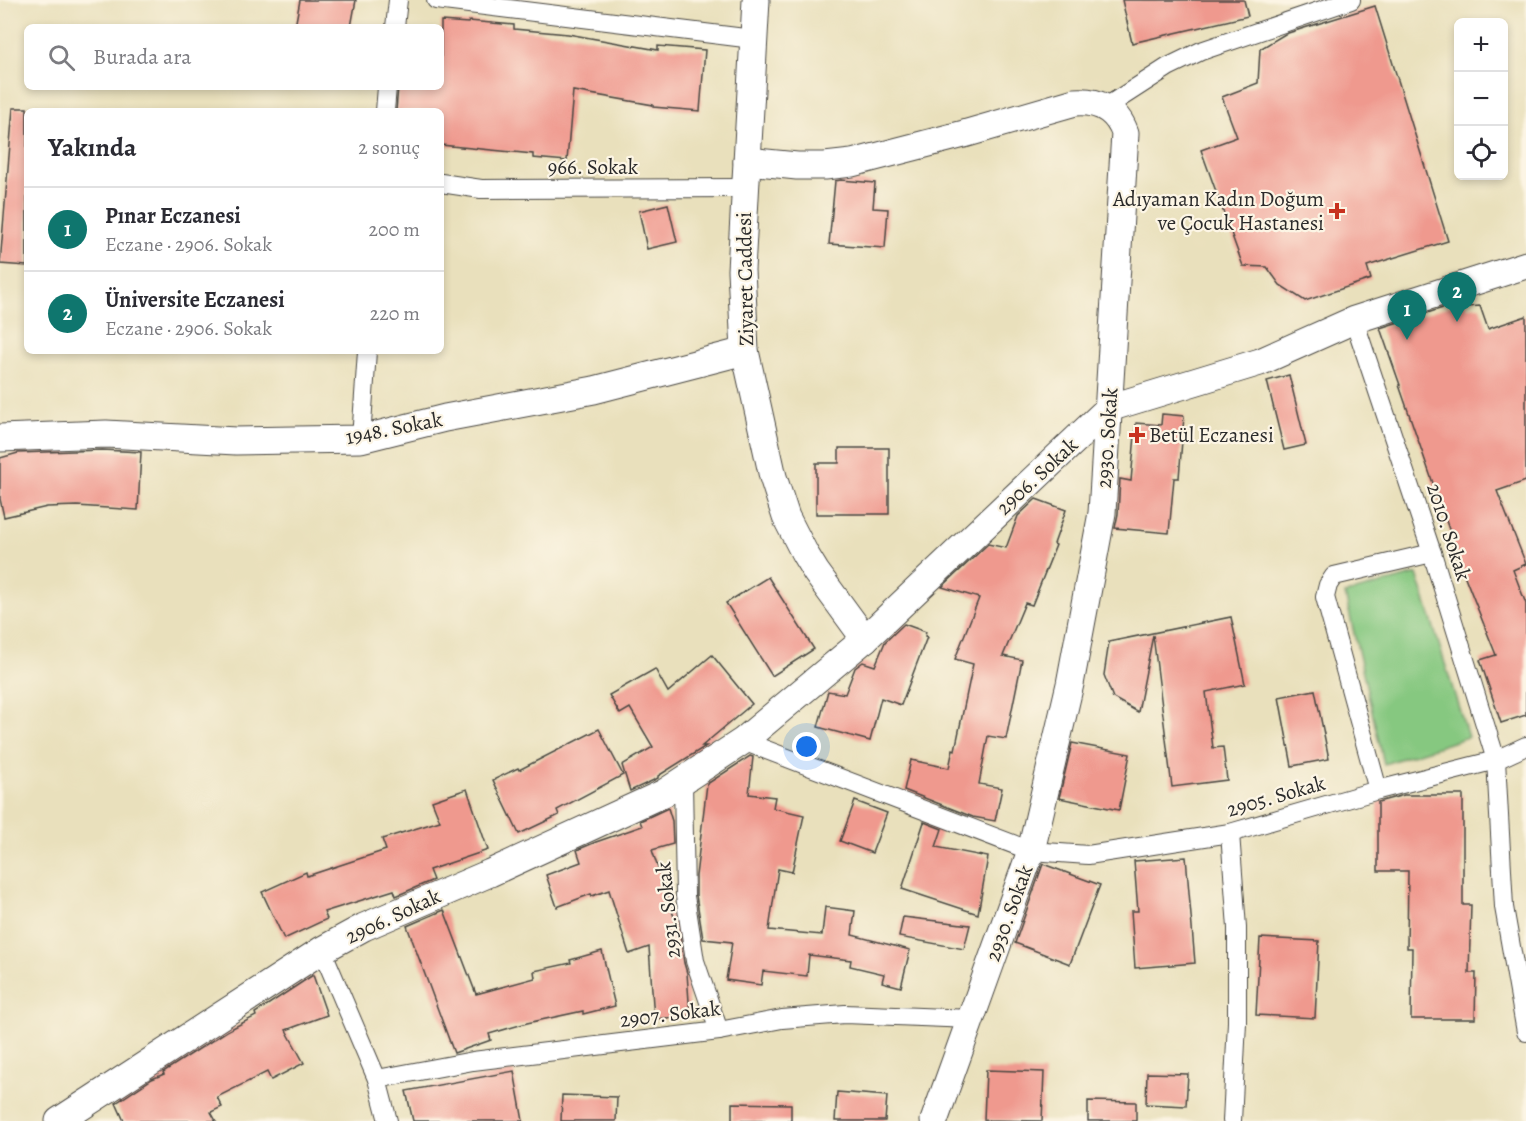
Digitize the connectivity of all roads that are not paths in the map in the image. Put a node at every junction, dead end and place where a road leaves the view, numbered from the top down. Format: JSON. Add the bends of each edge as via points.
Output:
{"nodes":[{"id":1,"x":398,"y":0,"type":"edge"},
{"id":2,"x":436,"y":0,"type":"edge"},
{"id":3,"x":756,"y":0,"type":"edge"},
{"id":4,"x":1351,"y":0,"type":"edge"},
{"id":5,"x":394,"y":24,"type":"edge"},
{"id":6,"x":753,"y":39,"type":"junction"},
{"id":7,"x":387,"y":90,"type":"edge"},
{"id":8,"x":1106,"y":107,"type":"junction"},
{"id":9,"x":385,"y":108,"type":"edge"},
{"id":10,"x":747,"y":161,"type":"junction"},
{"id":11,"x":444,"y":183,"type":"edge"},
{"id":12,"x":745,"y":188,"type":"junction"},
{"id":13,"x":1526,"y":265,"type":"edge"},
{"id":14,"x":1354,"y":320,"type":"junction"},
{"id":15,"x":745,"y":351,"type":"junction"},
{"id":16,"x":367,"y":354,"type":"edge"},
{"id":17,"x":1109,"y":408,"type":"junction"},
{"id":18,"x":0,"y":438,"type":"edge"},
{"id":19,"x":361,"y":439,"type":"junction"},
{"id":20,"x":1432,"y":553,"type":"junction"},
{"id":21,"x":865,"y":639,"type":"junction"},
{"id":22,"x":743,"y":741,"type":"junction"},
{"id":23,"x":1526,"y":746,"type":"edge"},
{"id":24,"x":1496,"y":760,"type":"junction"},
{"id":25,"x":683,"y":781,"type":"junction"},
{"id":26,"x":1378,"y":790,"type":"junction"},
{"id":27,"x":1230,"y":833,"type":"junction"},
{"id":28,"x":1031,"y":851,"type":"junction"},
{"id":29,"x":322,"y":950,"type":"junction"},
{"id":30,"x":970,"y":1019,"type":"junction"},
{"id":31,"x":719,"y":1031,"type":"junction"},
{"id":32,"x":1526,"y":1032,"type":"edge"},
{"id":33,"x":377,"y":1079,"type":"junction"},
{"id":34,"x":59,"y":1121,"type":"edge"},
{"id":35,"x":388,"y":1121,"type":"edge"},
{"id":36,"x":934,"y":1121,"type":"edge"},
{"id":37,"x":1232,"y":1121,"type":"edge"}],
"edges":[{"from":1,"to":5,"type":"street"},
{"from":2,"to":6,"type":"street"},
{"from":3,"to":6,"type":"street","name":"Ziyaret Caddesi"},
{"from":4,"to":8,"type":"street","via":[[1201,51]]},
{"from":6,"to":10,"type":"street","name":"Ziyaret Caddesi"},
{"from":7,"to":9,"type":"street"},
{"from":8,"to":10,"type":"street","via":[[1074,102],[852,163],[797,166]]},
{"from":8,"to":17,"type":"street","name":"2930. Sokak","via":[[1118,118],[1125,133]]},
{"from":10,"to":12,"type":"street","name":"Ziyaret Caddesi"},
{"from":11,"to":12,"type":"street","name":"966. Sokak","via":[[482,189]]},
{"from":12,"to":15,"type":"street","name":"Ziyaret Caddesi","via":[[741,270]]},
{"from":13,"to":14,"type":"street","name":"2906. Sokak"},
{"from":14,"to":17,"type":"street","name":"2906. Sokak","via":[[1260,362]]},
{"from":14,"to":20,"type":"street","name":"2010. Sokak"},
{"from":15,"to":19,"type":"street","name":"1948. Sokak","via":[[594,390],[445,418]]},
{"from":15,"to":21,"type":"street","name":"Ziyaret Caddesi","via":[[773,477],[786,517],[816,572]]},
{"from":16,"to":19,"type":"street"},
{"from":17,"to":21,"type":"street","name":"2906. Sokak"},
{"from":17,"to":28,"type":"street","name":"2930. Sokak","via":[[1102,513],[1070,684]]},
{"from":18,"to":19,"type":"street","name":"1948. Sokak","via":[[106,434],[236,441]]},
{"from":20,"to":24,"type":"street","name":"2010. Sokak"},
{"from":20,"to":26,"type":"street","via":[[1334,576],[1324,597]]},
{"from":21,"to":22,"type":"street","name":"2906. Sokak"},
{"from":22,"to":25,"type":"street","name":"2906. Sokak"},
{"from":22,"to":28,"type":"street"},
{"from":23,"to":24,"type":"street","name":"2905. Sokak"},
{"from":24,"to":26,"type":"street","name":"2905. Sokak"},
{"from":24,"to":32,"type":"street","name":"2010. Sokak","via":[[1504,907]]},
{"from":25,"to":29,"type":"street","name":"2906. Sokak","via":[[501,868],[364,927]]},
{"from":25,"to":31,"type":"street","name":"2931. Sokak","via":[[685,896],[695,961]]},
{"from":26,"to":27,"type":"street","name":"2905. Sokak"},
{"from":27,"to":28,"type":"street","name":"2905. Sokak","via":[[1088,855]]},
{"from":27,"to":37,"type":"street","via":[[1237,928]]},
{"from":28,"to":30,"type":"street","name":"2930. Sokak"},
{"from":29,"to":33,"type":"street"},
{"from":29,"to":34,"type":"street","name":"2906. Sokak"},
{"from":30,"to":31,"type":"street","name":"2907. Sokak","via":[[845,1014],[782,1019]]},
{"from":30,"to":36,"type":"street","name":"2930. Sokak"},
{"from":31,"to":33,"type":"street","name":"2907. Sokak","via":[[473,1061]]},
{"from":33,"to":35,"type":"street"}]}
